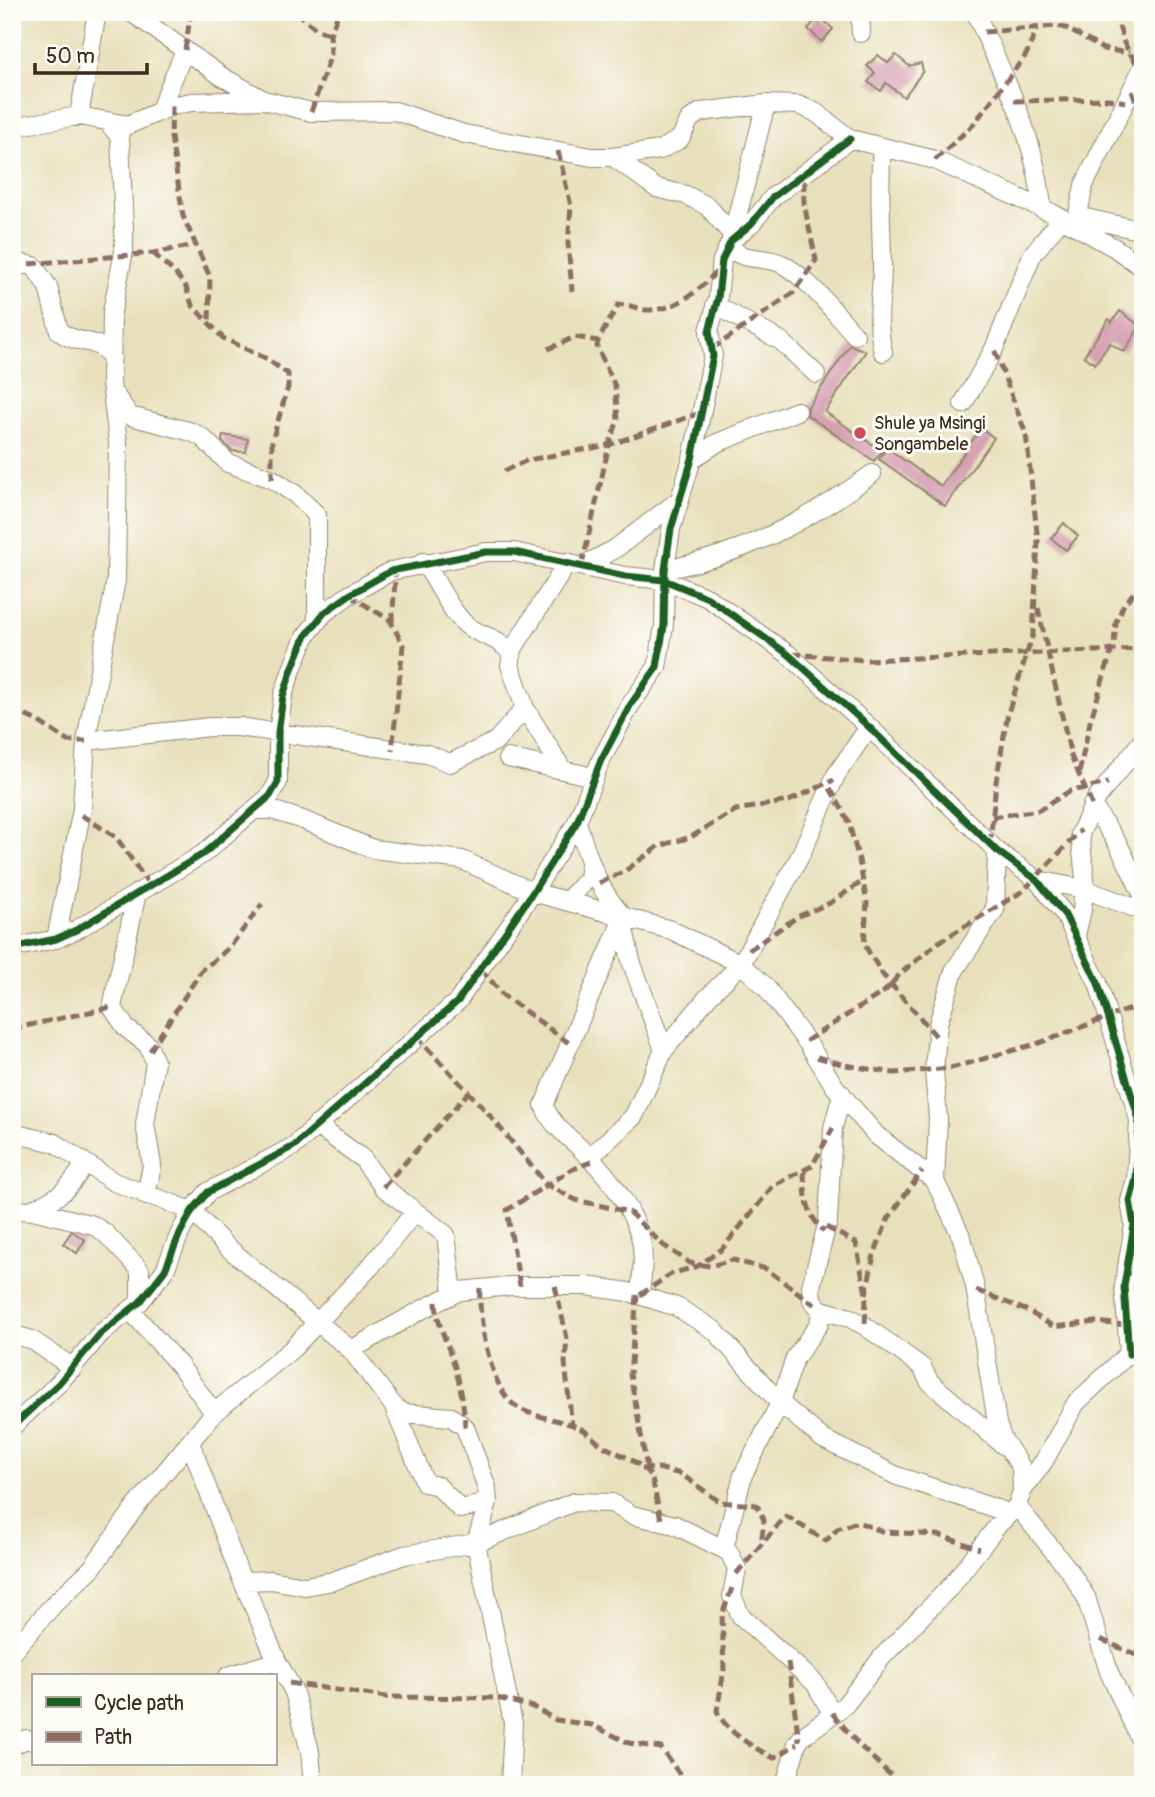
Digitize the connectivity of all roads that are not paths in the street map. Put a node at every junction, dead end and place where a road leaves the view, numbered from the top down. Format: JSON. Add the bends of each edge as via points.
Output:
{"nodes":[{"id":1,"x":97,"y":12,"type":"edge"},
{"id":2,"x":131,"y":12,"type":"edge"},
{"id":3,"x":860,"y":12,"type":"edge"},
{"id":4,"x":975,"y":12,"type":"edge"},
{"id":5,"x":862,"y":33,"type":"dead end"},
{"id":6,"x":186,"y":50,"type":"junction"},
{"id":7,"x":1143,"y":67,"type":"edge"},
{"id":8,"x":264,"y":100,"type":"junction"},
{"id":9,"x":766,"y":104,"type":"junction"},
{"id":10,"x":159,"y":111,"type":"junction"},
{"id":11,"x":79,"y":116,"type":"junction"},
{"id":12,"x":107,"y":121,"type":"junction"},
{"id":13,"x":12,"y":127,"type":"edge"},
{"id":14,"x":850,"y":139,"type":"junction"},
{"id":15,"x":882,"y":148,"type":"junction"},
{"id":16,"x":613,"y":157,"type":"junction"},
{"id":17,"x":1084,"y":185,"type":"junction"},
{"id":18,"x":1062,"y":216,"type":"junction"},
{"id":19,"x":1143,"y":230,"type":"edge"},
{"id":20,"x":731,"y":240,"type":"junction"},
{"id":21,"x":12,"y":268,"type":"edge"},
{"id":22,"x":1143,"y":268,"type":"edge"},
{"id":23,"x":715,"y":305,"type":"junction"},
{"id":24,"x":855,"y":335,"type":"dead end"},
{"id":25,"x":883,"y":352,"type":"dead end"},
{"id":26,"x":112,"y":357,"type":"junction"},
{"id":27,"x":816,"y":374,"type":"dead end"},
{"id":28,"x":113,"y":391,"type":"junction"},
{"id":29,"x":963,"y":404,"type":"dead end"},
{"id":30,"x":797,"y":411,"type":"dead end"},
{"id":31,"x":692,"y":459,"type":"junction"},
{"id":32,"x":872,"y":474,"type":"dead end"},
{"id":33,"x":678,"y":501,"type":"junction"},
{"id":34,"x":424,"y":562,"type":"junction"},
{"id":35,"x":576,"y":563,"type":"junction"},
{"id":36,"x":665,"y":575,"type":"junction"},
{"id":37,"x":317,"y":621,"type":"junction"},
{"id":38,"x":511,"y":654,"type":"junction"},
{"id":39,"x":525,"y":708,"type":"junction"},
{"id":40,"x":869,"y":727,"type":"junction"},
{"id":41,"x":278,"y":733,"type":"junction"},
{"id":42,"x":86,"y":740,"type":"junction"},
{"id":43,"x":1143,"y":740,"type":"edge"},
{"id":44,"x":508,"y":758,"type":"dead end"},
{"id":45,"x":562,"y":769,"type":"junction"},
{"id":46,"x":594,"y":777,"type":"junction"},
{"id":47,"x":1093,"y":805,"type":"junction"},
{"id":48,"x":257,"y":810,"type":"junction"},
{"id":49,"x":577,"y":822,"type":"junction"},
{"id":50,"x":997,"y":851,"type":"junction"},
{"id":51,"x":590,"y":864,"type":"junction"},
{"id":52,"x":1037,"y":880,"type":"junction"},
{"id":53,"x":1084,"y":889,"type":"junction"},
{"id":54,"x":533,"y":892,"type":"junction"},
{"id":55,"x":137,"y":893,"type":"junction"},
{"id":56,"x":1143,"y":895,"type":"edge"},
{"id":57,"x":568,"y":901,"type":"junction"},
{"id":58,"x":1143,"y":911,"type":"edge"},
{"id":59,"x":622,"y":917,"type":"junction"},
{"id":60,"x":1076,"y":934,"type":"junction"},
{"id":61,"x":55,"y":939,"type":"junction"},
{"id":62,"x":12,"y":948,"type":"edge"},
{"id":63,"x":741,"y":964,"type":"junction"},
{"id":64,"x":664,"y":1050,"type":"junction"},
{"id":65,"x":842,"y":1094,"type":"junction"},
{"id":66,"x":316,"y":1125,"type":"junction"},
{"id":67,"x":12,"y":1133,"type":"edge"},
{"id":68,"x":590,"y":1157,"type":"junction"},
{"id":69,"x":85,"y":1164,"type":"junction"},
{"id":70,"x":936,"y":1181,"type":"junction"},
{"id":71,"x":146,"y":1196,"type":"junction"},
{"id":72,"x":21,"y":1210,"type":"edge"},
{"id":73,"x":192,"y":1211,"type":"junction"},
{"id":74,"x":414,"y":1213,"type":"junction"},
{"id":75,"x":453,"y":1293,"type":"junction"},
{"id":76,"x":640,"y":1296,"type":"junction"},
{"id":77,"x":135,"y":1307,"type":"junction"},
{"id":78,"x":821,"y":1310,"type":"junction"},
{"id":79,"x":316,"y":1322,"type":"junction"},
{"id":80,"x":12,"y":1334,"type":"edge"},
{"id":81,"x":1143,"y":1340,"type":"edge"},
{"id":82,"x":351,"y":1350,"type":"junction"},
{"id":83,"x":1129,"y":1354,"type":"junction"},
{"id":84,"x":73,"y":1368,"type":"junction"},
{"id":85,"x":780,"y":1403,"type":"junction"},
{"id":86,"x":393,"y":1405,"type":"junction"},
{"id":87,"x":214,"y":1413,"type":"junction"},
{"id":88,"x":12,"y":1427,"type":"edge"},
{"id":89,"x":191,"y":1442,"type":"junction"},
{"id":90,"x":1009,"y":1450,"type":"junction"},
{"id":91,"x":488,"y":1503,"type":"junction"},
{"id":92,"x":1016,"y":1504,"type":"junction"},
{"id":93,"x":476,"y":1543,"type":"junction"},
{"id":94,"x":724,"y":1548,"type":"junction"},
{"id":95,"x":245,"y":1581,"type":"junction"},
{"id":96,"x":12,"y":1652,"type":"edge"},
{"id":97,"x":277,"y":1661,"type":"junction"},
{"id":98,"x":235,"y":1674,"type":"edge"},
{"id":99,"x":832,"y":1713,"type":"junction"},
{"id":100,"x":32,"y":1741,"type":"edge"},
{"id":101,"x":12,"y":1746,"type":"edge"},
{"id":102,"x":1143,"y":1746,"type":"edge"},
{"id":103,"x":313,"y":1785,"type":"edge"},
{"id":104,"x":510,"y":1785,"type":"edge"},
{"id":105,"x":785,"y":1785,"type":"edge"}],
"edges":[{"from":1,"to":11,"type":"street"},
{"from":2,"to":6,"type":"street"},
{"from":3,"to":5,"type":"street"},
{"from":4,"to":18,"type":"street","via":[[1006,74],[1038,179]]},
{"from":6,"to":8,"type":"street"},
{"from":6,"to":10,"type":"street"},
{"from":7,"to":17,"type":"street"},
{"from":8,"to":10,"type":"street","via":[[191,102]]},
{"from":8,"to":16,"type":"street","via":[[311,112],[395,111],[464,134]]},
{"from":9,"to":14,"type":"street","via":[[807,108]]},
{"from":9,"to":16,"type":"street","via":[[701,112],[690,119],[680,139],[660,150]]},
{"from":9,"to":20,"type":"street"},
{"from":10,"to":12,"type":"street","via":[[128,125]]},
{"from":11,"to":12,"type":"street"},
{"from":11,"to":13,"type":"street"},
{"from":12,"to":26,"type":"street","via":[[120,137],[124,230],[112,312]]},
{"from":14,"to":15,"type":"street"},
{"from":14,"to":20,"type":"street","via":[[773,197]]},
{"from":15,"to":18,"type":"street","via":[[935,160]]},
{"from":15,"to":25,"type":"street","via":[[878,195],[882,271],[877,307]]},
{"from":16,"to":20,"type":"street","via":[[656,188],[707,206]]},
{"from":17,"to":18,"type":"street"},
{"from":17,"to":18,"type":"street"},
{"from":18,"to":19,"type":"street"},
{"from":18,"to":22,"type":"street"},
{"from":18,"to":29,"type":"street","via":[[1032,256],[994,349]]},
{"from":20,"to":23,"type":"street","via":[[719,268]]},
{"from":20,"to":24,"type":"street","via":[[739,256],[772,260],[788,268]]},
{"from":21,"to":26,"type":"street","via":[[29,264],[38,270],[48,287],[60,331],[97,343]]},
{"from":23,"to":27,"type":"street","via":[[781,341]]},
{"from":23,"to":31,"type":"street","via":[[709,331],[713,356]]},
{"from":26,"to":28,"type":"street"},
{"from":28,"to":37,"type":"street","via":[[130,416],[192,432],[228,463],[272,479],[317,515]]},
{"from":28,"to":42,"type":"street","via":[[118,443],[116,580]]},
{"from":30,"to":31,"type":"street","via":[[717,443]]},
{"from":31,"to":33,"type":"street"},
{"from":32,"to":36,"type":"street","via":[[824,509],[776,534]]},
{"from":33,"to":35,"type":"street","via":[[615,549]]},
{"from":33,"to":36,"type":"street"},
{"from":34,"to":35,"type":"street","via":[[514,552]]},
{"from":34,"to":37,"type":"street","via":[[391,571],[349,595]]},
{"from":34,"to":38,"type":"street","via":[[460,619],[479,635],[501,641]]},
{"from":35,"to":36,"type":"street","via":[[625,576]]},
{"from":35,"to":38,"type":"street"},
{"from":36,"to":40,"type":"street","via":[[752,627]]},
{"from":36,"to":46,"type":"street","via":[[667,604],[657,667],[631,704]]},
{"from":37,"to":41,"type":"street","via":[[292,669]]},
{"from":38,"to":39,"type":"street","via":[[510,665]]},
{"from":39,"to":41,"type":"street","via":[[496,741],[450,764],[427,754]]},
{"from":39,"to":45,"type":"street"},
{"from":40,"to":50,"type":"street"},
{"from":40,"to":63,"type":"street","via":[[836,775],[799,858]]},
{"from":41,"to":42,"type":"street","via":[[210,727]]},
{"from":41,"to":48,"type":"street","via":[[278,782]]},
{"from":42,"to":61,"type":"street","via":[[82,809]]},
{"from":43,"to":47,"type":"street"},
{"from":44,"to":45,"type":"street"},
{"from":45,"to":46,"type":"street"},
{"from":46,"to":49,"type":"street"},
{"from":47,"to":53,"type":"street","via":[[1078,844]]},
{"from":47,"to":56,"type":"street"},
{"from":48,"to":54,"type":"street","via":[[303,820],[373,849],[463,860]]},
{"from":48,"to":55,"type":"street","via":[[203,855]]},
{"from":49,"to":51,"type":"street"},
{"from":49,"to":54,"type":"street"},
{"from":50,"to":52,"type":"street"},
{"from":50,"to":70,"type":"street","via":[[995,909],[954,971],[938,1024]]},
{"from":51,"to":57,"type":"street","via":[[588,878]]},
{"from":51,"to":59,"type":"street"},
{"from":52,"to":53,"type":"street"},
{"from":52,"to":60,"type":"street"},
{"from":53,"to":58,"type":"street"},
{"from":53,"to":60,"type":"street"},
{"from":54,"to":57,"type":"street"},
{"from":54,"to":66,"type":"street","via":[[458,1001]]},
{"from":55,"to":61,"type":"street"},
{"from":55,"to":71,"type":"street","via":[[112,1007],[126,1028],[148,1045],[155,1062],[145,1124],[152,1165]]},
{"from":57,"to":59,"type":"street"},
{"from":59,"to":63,"type":"street","via":[[682,934]]},
{"from":59,"to":64,"type":"street","via":[[631,961]]},
{"from":59,"to":68,"type":"street","via":[[544,1098],[546,1114]]},
{"from":60,"to":83,"type":"street","via":[[1098,983],[1139,1120],[1124,1286]]},
{"from":61,"to":62,"type":"street"},
{"from":63,"to":64,"type":"street"},
{"from":63,"to":65,"type":"street","via":[[765,986]]},
{"from":64,"to":68,"type":"street","via":[[639,1110]]},
{"from":65,"to":70,"type":"street","via":[[876,1135]]},
{"from":65,"to":78,"type":"street","via":[[833,1128],[828,1221],[811,1286],[812,1300]]},
{"from":66,"to":73,"type":"street","via":[[294,1146],[208,1192]]},
{"from":66,"to":74,"type":"street","via":[[362,1158],[383,1187]]},
{"from":67,"to":69,"type":"street","via":[[55,1143]]},
{"from":68,"to":76,"type":"street","via":[[639,1231]]},
{"from":69,"to":71,"type":"street"},
{"from":69,"to":72,"type":"street","via":[[59,1198]]},
{"from":70,"to":90,"type":"street","via":[[962,1238],[975,1287],[997,1423]]},
{"from":71,"to":73,"type":"street"},
{"from":72,"to":77,"type":"street","via":[[73,1218],[105,1233],[140,1270]]},
{"from":73,"to":77,"type":"street","via":[[165,1270]]},
{"from":73,"to":79,"type":"street"},
{"from":74,"to":75,"type":"street","via":[[446,1235]]},
{"from":74,"to":79,"type":"street"},
{"from":75,"to":76,"type":"street","via":[[511,1286],[586,1286]]},
{"from":75,"to":82,"type":"street"},
{"from":76,"to":85,"type":"street","via":[[692,1314],[714,1330]]},
{"from":77,"to":84,"type":"street","via":[[100,1335]]},
{"from":77,"to":87,"type":"street"},
{"from":78,"to":85,"type":"street","via":[[816,1329],[795,1358]]},
{"from":78,"to":90,"type":"street","via":[[850,1318],[915,1361],[925,1369],[929,1381]]},
{"from":79,"to":82,"type":"street"},
{"from":79,"to":87,"type":"street","via":[[264,1374]]},
{"from":80,"to":84,"type":"street","via":[[32,1339]]},
{"from":81,"to":83,"type":"street"},
{"from":82,"to":86,"type":"street"},
{"from":83,"to":92,"type":"street","via":[[1076,1403]]},
{"from":84,"to":88,"type":"street"},
{"from":85,"to":92,"type":"street","via":[[823,1439],[897,1476]]},
{"from":85,"to":94,"type":"street","via":[[743,1475]]},
{"from":86,"to":91,"type":"street","via":[[425,1483],[438,1486],[460,1509]]},
{"from":86,"to":91,"type":"street","via":[[403,1413],[460,1420],[472,1440]]},
{"from":87,"to":89,"type":"street"},
{"from":89,"to":95,"type":"street"},
{"from":89,"to":96,"type":"street","via":[[141,1499],[93,1568]]},
{"from":90,"to":92,"type":"street","via":[[1021,1467]]},
{"from":91,"to":93,"type":"street"},
{"from":92,"to":99,"type":"street","via":[[951,1586],[883,1656],[845,1705]]},
{"from":92,"to":102,"type":"street","via":[[1086,1597],[1109,1672]]},
{"from":93,"to":94,"type":"street","via":[[587,1500],[612,1503],[632,1515],[675,1525]]},
{"from":93,"to":95,"type":"street","via":[[404,1555],[306,1586]]},
{"from":93,"to":104,"type":"street","via":[[513,1723]]},
{"from":94,"to":99,"type":"street","via":[[736,1564],[732,1596],[741,1616],[815,1683]]},
{"from":95,"to":97,"type":"street"},
{"from":97,"to":98,"type":"street"},
{"from":97,"to":103,"type":"street","via":[[303,1720]]},
{"from":99,"to":105,"type":"street","via":[[797,1744]]},
{"from":100,"to":101,"type":"street"}]}
